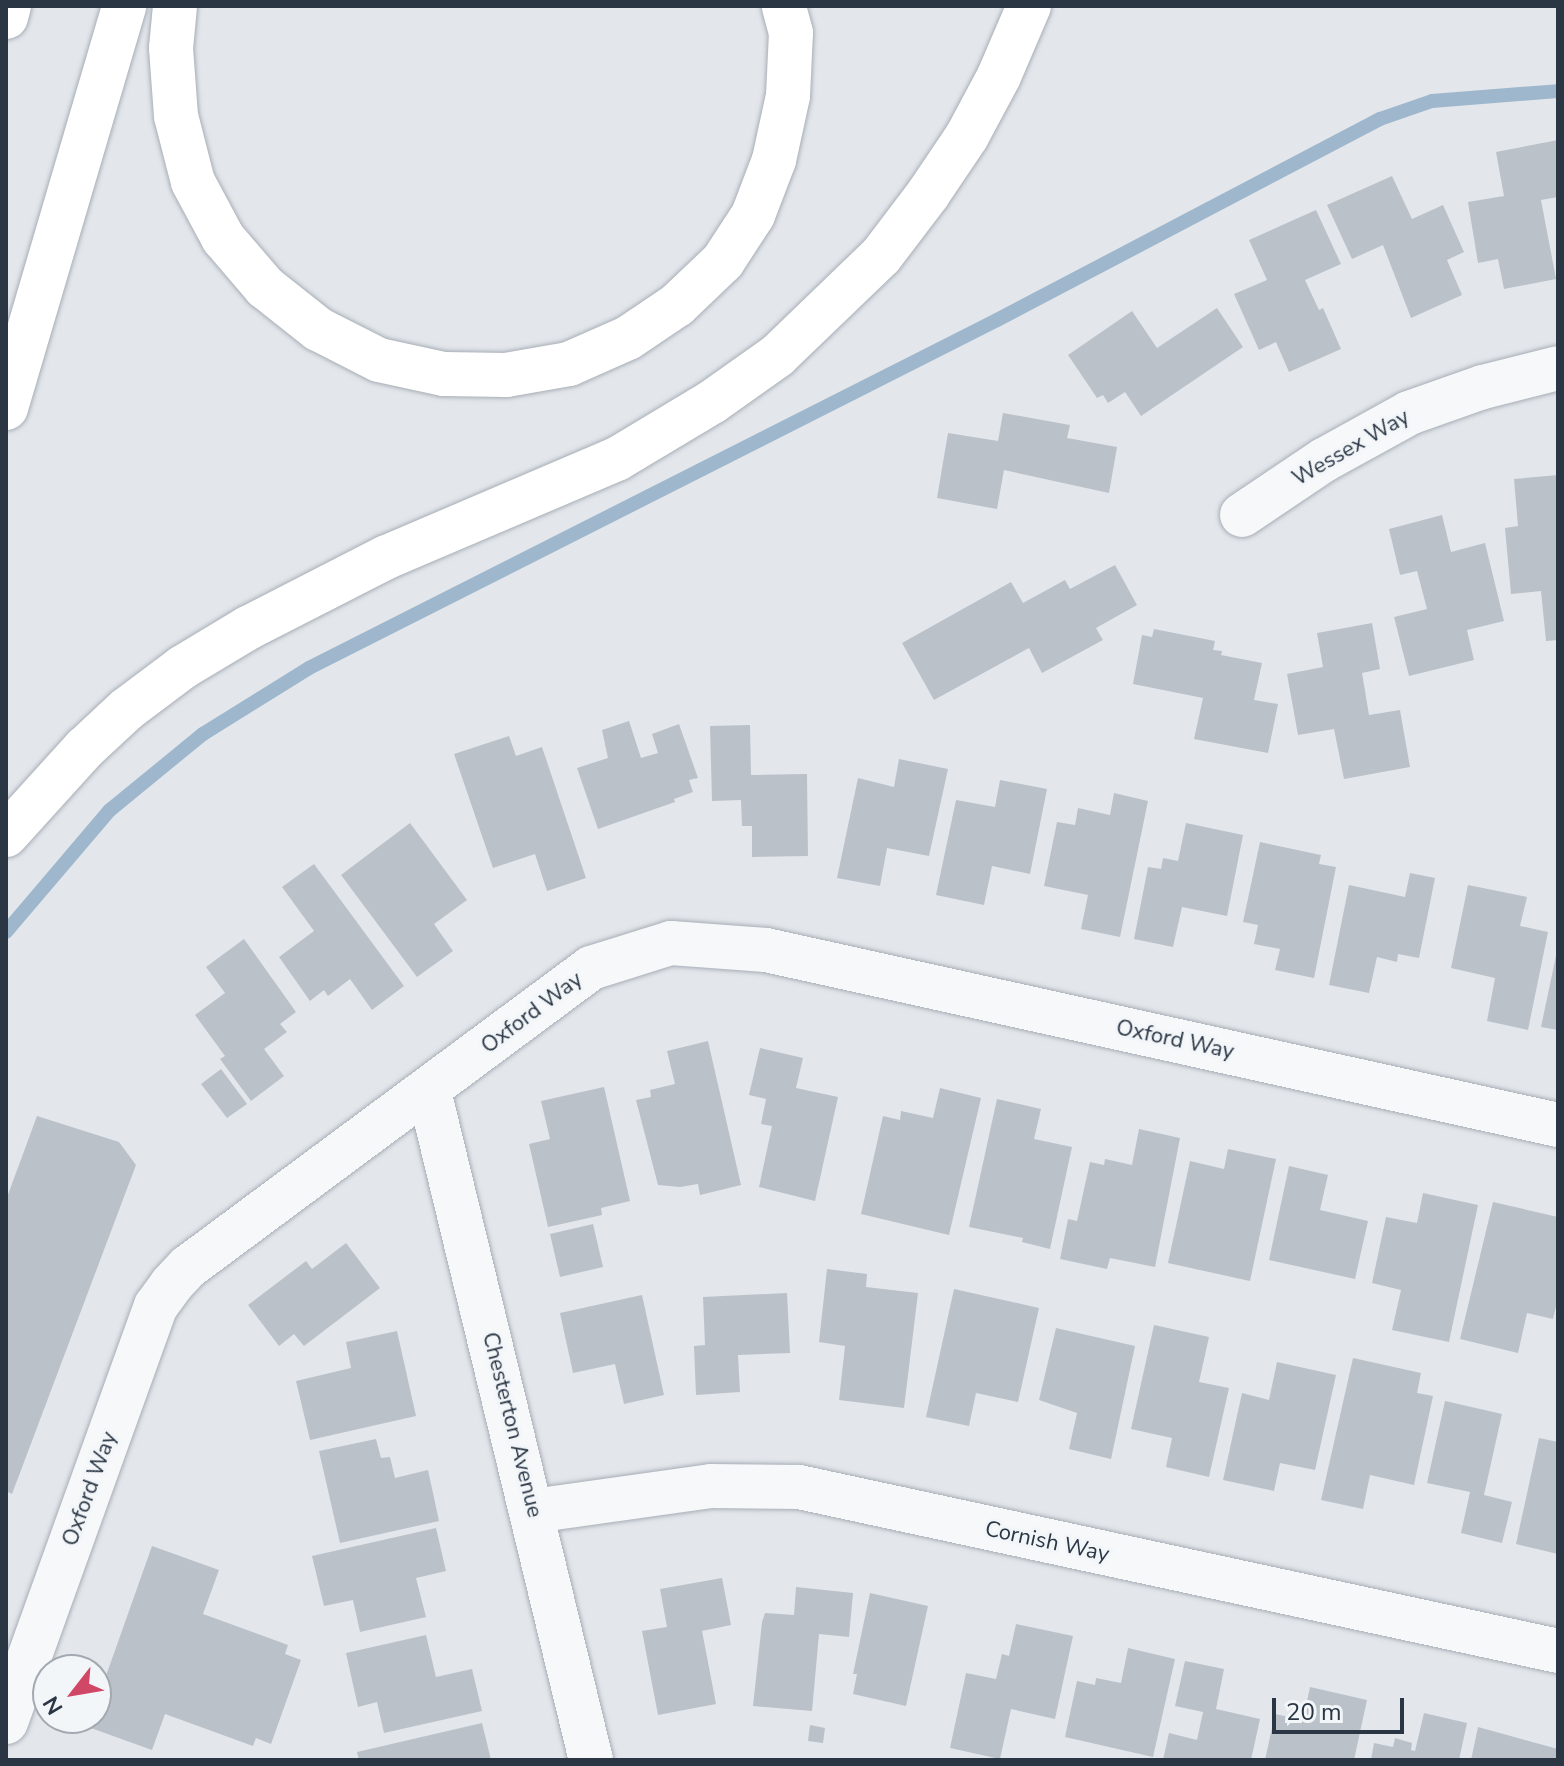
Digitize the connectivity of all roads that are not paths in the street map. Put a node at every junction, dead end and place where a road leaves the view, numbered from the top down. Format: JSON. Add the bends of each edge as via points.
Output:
{"nodes":[{"id":1,"x":9,"y":6,"type":"edge"},
{"id":2,"x":124,"y":6,"type":"edge"},
{"id":3,"x":175,"y":6,"type":"edge"},
{"id":4,"x":784,"y":6,"type":"edge"},
{"id":5,"x":1029,"y":6,"type":"edge"},
{"id":6,"x":6,"y":17,"type":"edge"},
{"id":7,"x":1558,"y":368,"type":"edge"},
{"id":8,"x":6,"y":408,"type":"edge"},
{"id":9,"x":1242,"y":515,"type":"dead end"},
{"id":10,"x":6,"y":835,"type":"edge"},
{"id":11,"x":429,"y":1091,"type":"junction"},
{"id":12,"x":1558,"y":1125,"type":"edge"},
{"id":13,"x":533,"y":1511,"type":"junction"},
{"id":14,"x":1558,"y":1651,"type":"edge"},
{"id":15,"x":6,"y":1722,"type":"edge"},
{"id":16,"x":591,"y":1760,"type":"edge"}],
"edges":[{"from":1,"to":6,"type":"highway"},
{"from":2,"to":8,"type":"highway"},
{"from":3,"to":4,"type":"highway","via":[[171,48],[176,116],[193,182],[223,238],[265,287],[318,329],[379,360],[444,374],[506,375],[569,364],[628,338],[677,305],[723,261],[753,215],[774,160],[788,96],[791,33]]},
{"from":5,"to":10,"type":"highway","via":[[967,136],[928,194],[881,256],[777,356],[617,459],[387,557],[183,667],[85,748]]},
{"from":7,"to":9,"type":"street","name":"Wessex Way","via":[[1409,413],[1324,460]]},
{"from":11,"to":12,"type":"street","name":"Oxford Way","via":[[591,968],[671,943],[766,950]]},
{"from":11,"to":13,"type":"street","name":"Chesterton Avenue"},
{"from":11,"to":15,"type":"street","name":"Oxford Way","via":[[188,1267],[156,1306]]},
{"from":13,"to":14,"type":"street","name":"Cornish Way","via":[[711,1486],[799,1487]]},
{"from":13,"to":16,"type":"street","name":"Chesterton Avenue"}]}
